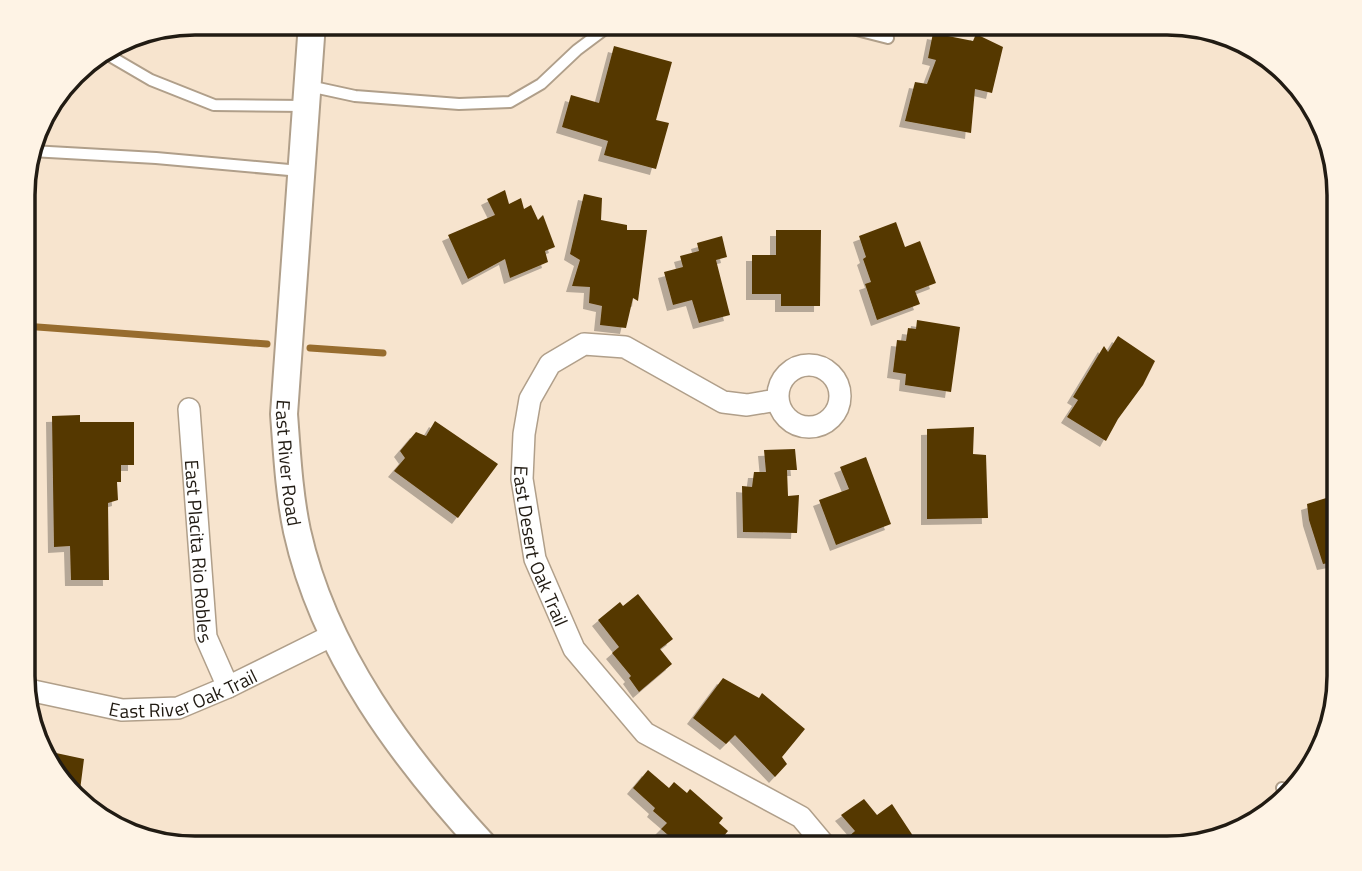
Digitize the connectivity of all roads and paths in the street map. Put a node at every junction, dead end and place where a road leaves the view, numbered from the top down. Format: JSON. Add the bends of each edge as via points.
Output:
{"nodes":[{"id":1,"x":311,"y":35,"type":"edge"},
{"id":2,"x":597,"y":35,"type":"edge"},
{"id":3,"x":876,"y":35,"type":"edge"},
{"id":4,"x":888,"y":38,"type":"dead end"},
{"id":5,"x":113,"y":58,"type":"edge"},
{"id":6,"x":306,"y":96,"type":"junction"},
{"id":7,"x":41,"y":151,"type":"edge"},
{"id":8,"x":300,"y":171,"type":"junction"},
{"id":9,"x":777,"y":400,"type":"dead end"},
{"id":10,"x":188,"y":409,"type":"dead end"},
{"id":11,"x":333,"y":635,"type":"junction"},
{"id":12,"x":228,"y":687,"type":"junction"},
{"id":13,"x":36,"y":692,"type":"edge"},
{"id":14,"x":476,"y":836,"type":"edge"},
{"id":15,"x":817,"y":836,"type":"edge"}],
"edges":[{"from":1,"to":6,"type":"street","name":"East River Road"},
{"from":2,"to":6,"type":"lane","via":[[541,84],[510,102]]},
{"from":3,"to":4,"type":"lane"},
{"from":5,"to":6,"type":"lane","via":[[151,80],[214,104]]},
{"from":6,"to":8,"type":"street","name":"East River Road"},
{"from":7,"to":8,"type":"lane"},
{"from":8,"to":11,"type":"street","name":"East River Road","via":[[284,414],[288,472],[297,532]]},
{"from":9,"to":15,"type":"street","name":"East Desert Oak Trail","via":[[747,405],[723,402],[625,347],[584,344],[550,364],[530,399],[522,479],[535,559],[574,649],[645,733],[801,817]]},
{"from":10,"to":12,"type":"street","name":"East Placita Rio Robles","via":[[206,637]]},
{"from":11,"to":12,"type":"street","name":"East River Oak Trail"},
{"from":11,"to":14,"type":"street","name":"East River Road","via":[[368,699],[409,757]]},
{"from":12,"to":13,"type":"street","name":"East River Oak Trail","via":[[178,708],[122,710]]}]}
